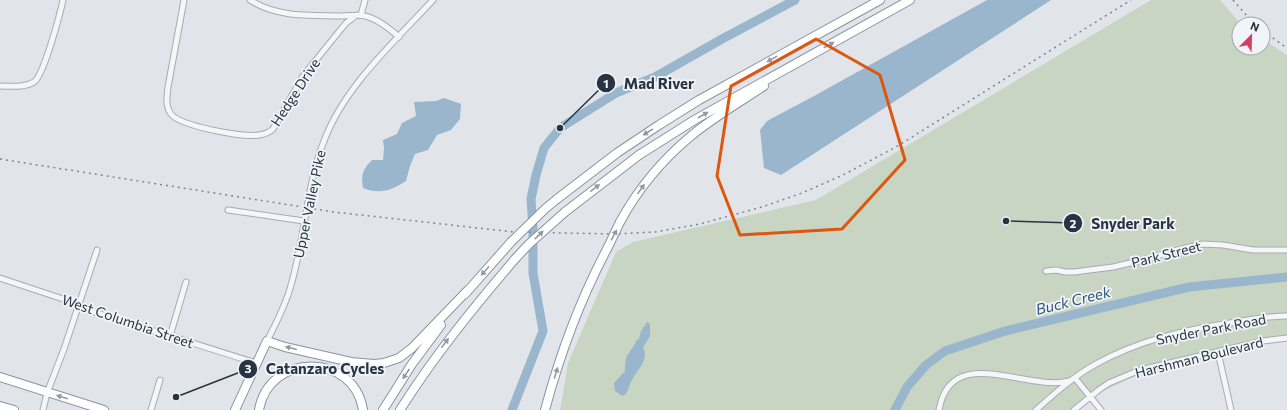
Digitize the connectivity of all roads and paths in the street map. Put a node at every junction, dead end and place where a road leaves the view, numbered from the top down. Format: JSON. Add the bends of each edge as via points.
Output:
{"nodes":[{"id":1,"x":64,"y":0,"type":"edge"},
{"id":2,"x":184,"y":0,"type":"edge"},
{"id":3,"x":250,"y":0,"type":"edge"},
{"id":4,"x":365,"y":0,"type":"edge"},
{"id":5,"x":432,"y":0,"type":"edge"},
{"id":6,"x":880,"y":0,"type":"edge"},
{"id":7,"x":910,"y":0,"type":"edge"},
{"id":8,"x":359,"y":15,"type":"junction"},
{"id":9,"x":399,"y":37,"type":"junction"},
{"id":10,"x":809,"y":56,"type":"junction"},
{"id":11,"x":0,"y":86,"type":"edge"},
{"id":12,"x":228,"y":210,"type":"dead end"},
{"id":13,"x":304,"y":221,"type":"junction"},
{"id":14,"x":97,"y":250,"type":"dead end"},
{"id":15,"x":1287,"y":250,"type":"edge"},
{"id":16,"x":1046,"y":271,"type":"dead end"},
{"id":17,"x":0,"y":278,"type":"edge"},
{"id":18,"x":186,"y":282,"type":"dead end"},
{"id":19,"x":468,"y":290,"type":"junction"},
{"id":20,"x":78,"y":307,"type":"junction"},
{"id":21,"x":1287,"y":316,"type":"edge"},
{"id":22,"x":170,"y":336,"type":"junction"},
{"id":23,"x":1287,"y":338,"type":"edge"},
{"id":24,"x":267,"y":341,"type":"junction"},
{"id":25,"x":1218,"y":352,"type":"junction"},
{"id":26,"x":256,"y":363,"type":"junction"},
{"id":27,"x":0,"y":377,"type":"edge"},
{"id":28,"x":1073,"y":379,"type":"junction"},
{"id":29,"x":160,"y":380,"type":"dead end"},
{"id":30,"x":47,"y":393,"type":"junction"},
{"id":31,"x":1090,"y":397,"type":"junction"},
{"id":32,"x":0,"y":406,"type":"edge"},
{"id":33,"x":14,"y":410,"type":"edge"},
{"id":34,"x":43,"y":410,"type":"edge"},
{"id":35,"x":104,"y":410,"type":"edge"},
{"id":36,"x":151,"y":410,"type":"edge"},
{"id":37,"x":235,"y":410,"type":"edge"},
{"id":38,"x":259,"y":410,"type":"edge"},
{"id":39,"x":363,"y":410,"type":"edge"},
{"id":40,"x":382,"y":410,"type":"edge"},
{"id":41,"x":400,"y":410,"type":"edge"},
{"id":42,"x":545,"y":410,"type":"edge"},
{"id":43,"x":939,"y":410,"type":"edge"},
{"id":44,"x":1036,"y":410,"type":"edge"},
{"id":45,"x":1074,"y":410,"type":"edge"},
{"id":46,"x":1101,"y":410,"type":"edge"},
{"id":47,"x":1231,"y":410,"type":"edge"}],
"edges":[{"from":1,"to":11,"type":"street","via":[[43,68],[36,80],[25,85]]},
{"from":2,"to":8,"type":"street","name":"Hedge Drive","via":[[166,98],[168,109],[174,117],[188,124],[247,136],[265,134],[273,129],[303,76],[346,23]]},
{"from":3,"to":8,"type":"street","via":[[281,13],[308,16]]},
{"from":4,"to":8,"type":"street"},
{"from":5,"to":9,"type":"street","name":"Upper Valley Pike"},
{"from":6,"to":19,"type":"highway","one_way":true,"bridge":true,"via":[[724,87],[617,153],[542,212]]},
{"from":10,"to":7,"type":"highway","one_way":true},
{"from":8,"to":9,"type":"street","via":[[384,24]]},
{"from":9,"to":13,"type":"street","name":"Upper Valley Pike","via":[[356,85],[330,125],[318,159]]},
{"from":41,"to":10,"type":"highway","one_way":true,"bridge":true,"via":[[466,316],[529,244],[565,212],[668,136]]},
{"from":42,"to":10,"type":"highway","one_way":true,"bridge":true,"via":[[563,349],[606,248],[648,179],[692,135]]},
{"from":12,"to":13,"type":"street"},
{"from":13,"to":24,"type":"street","name":"Upper Valley Pike","via":[[291,286]]},
{"from":14,"to":20,"type":"street"},
{"from":15,"to":16,"type":"street","name":"Park Street","via":[[1253,250],[1203,244],[1113,267],[1074,272]]},
{"from":17,"to":20,"type":"street","name":"West Columbia Street","via":[[63,299]]},
{"from":18,"to":22,"type":"street"},
{"from":19,"to":24,"type":"highway","one_way":true,"via":[[412,348],[399,358],[384,363],[351,362]]},
{"from":19,"to":40,"type":"highway","one_way":true,"via":[[417,357]]},
{"from":20,"to":22,"type":"street","name":"West Columbia Street"},
{"from":20,"to":30,"type":"street"},
{"from":21,"to":28,"type":"street","name":"Snyder Park Road","via":[[1219,324],[1166,336],[1107,358]]},
{"from":22,"to":26,"type":"street","name":"West Columbia Street"},
{"from":23,"to":25,"type":"street","name":"Harshman Boulevard"},
{"from":24,"to":26,"type":"highway","name":"Upper Valley Pike"},
{"from":25,"to":31,"type":"street","name":"Harshman Boulevard","via":[[1140,370],[1109,383]]},
{"from":25,"to":47,"type":"street"},
{"from":26,"to":37,"type":"highway","name":"Upper Valley Pike"},
{"from":27,"to":30,"type":"highway"},
{"from":28,"to":31,"type":"street"},
{"from":28,"to":43,"type":"street","name":"Snyder Park Road","via":[[1047,382],[980,373],[967,374],[949,386]]},
{"from":28,"to":44,"type":"street","name":"Snyder Park Road"},
{"from":29,"to":36,"type":"street"},
{"from":30,"to":34,"type":"street"},
{"from":35,"to":30,"type":"highway","one_way":true},
{"from":31,"to":45,"type":"street","name":"Harshman Boulevard"},
{"from":31,"to":46,"type":"street"},
{"from":32,"to":33,"type":"highway"},
{"from":38,"to":39,"type":"highway","via":[[266,391],[284,373],[295,368],[316,366],[331,370],[345,379],[357,394]]}]}
